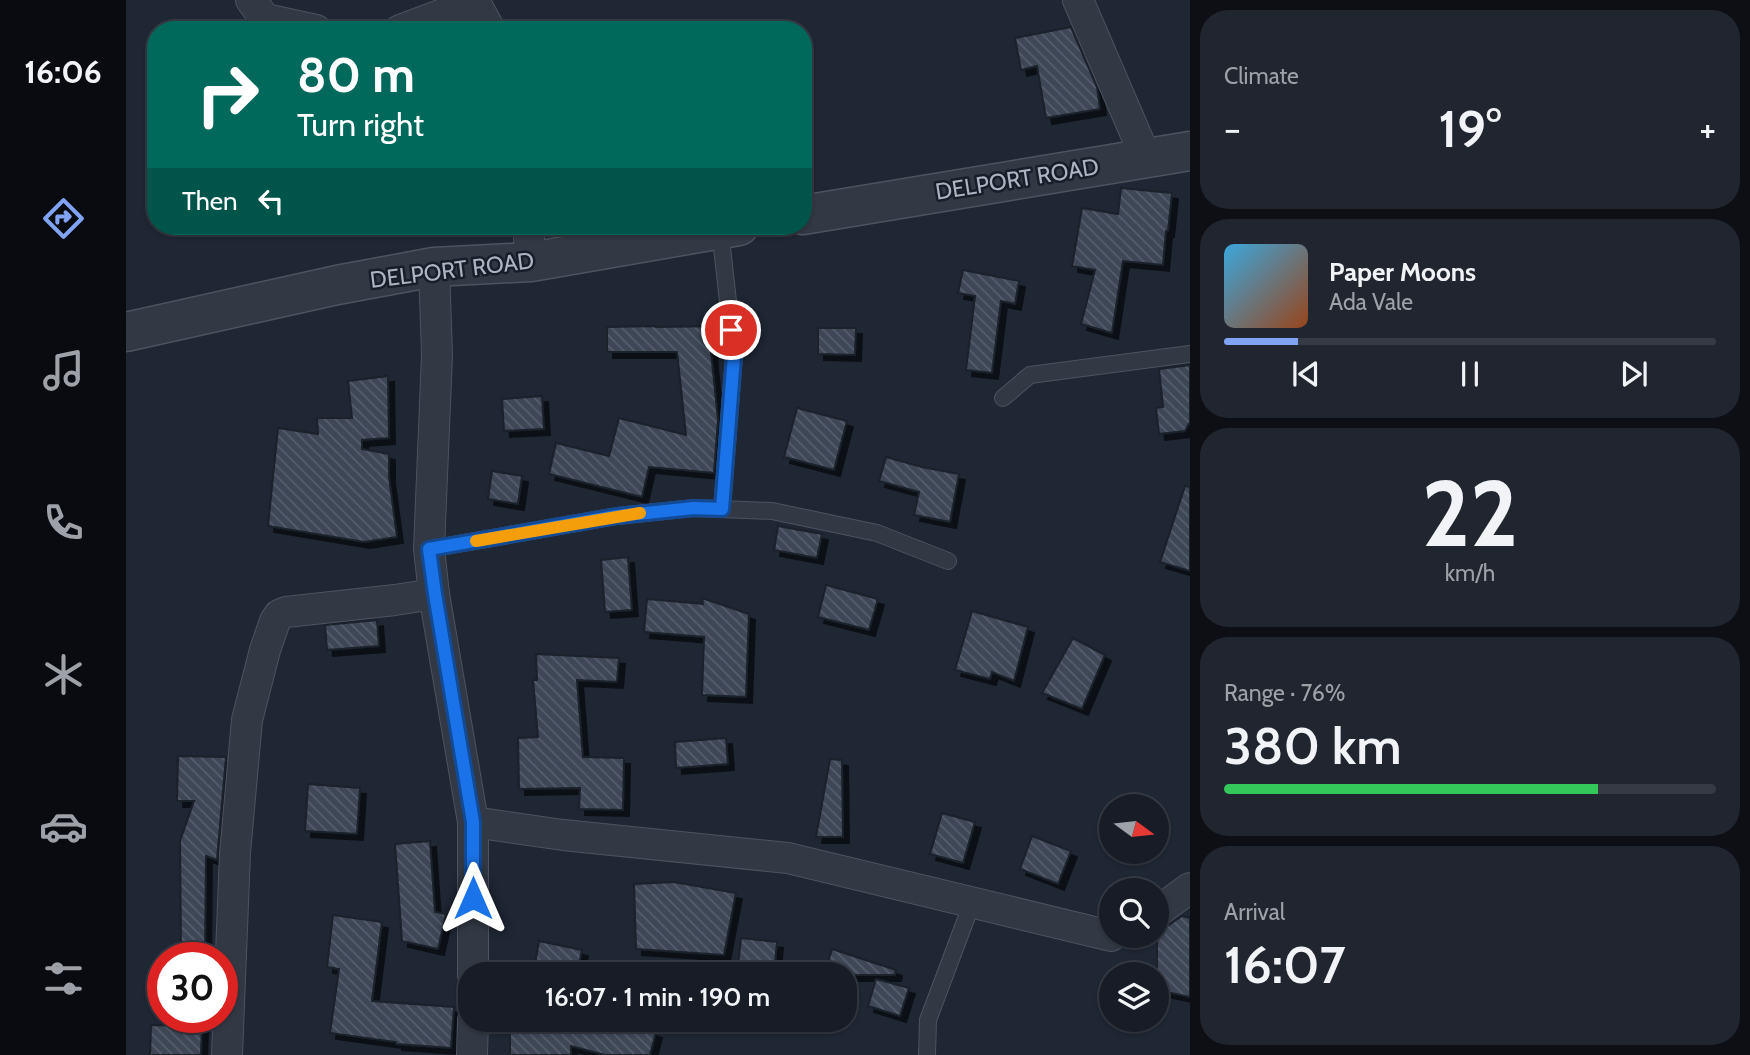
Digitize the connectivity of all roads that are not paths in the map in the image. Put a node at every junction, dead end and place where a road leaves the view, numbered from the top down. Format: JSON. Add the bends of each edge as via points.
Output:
{"nodes":[{"id":1,"x":251,"y":0,"type":"edge"},
{"id":2,"x":1078,"y":0,"type":"edge"},
{"id":3,"x":475,"y":1,"type":"edge"},
{"id":4,"x":274,"y":21,"type":"edge"},
{"id":5,"x":423,"y":21,"type":"edge"},
{"id":6,"x":485,"y":21,"type":"edge"},
{"id":7,"x":1190,"y":151,"type":"edge"},
{"id":8,"x":1146,"y":158,"type":"junction"},
{"id":9,"x":812,"y":214,"type":"edge"},
{"id":10,"x":635,"y":235,"type":"edge"},
{"id":11,"x":729,"y":235,"type":"edge"},
{"id":12,"x":529,"y":244,"type":"edge"},
{"id":13,"x":435,"y":267,"type":"junction"},
{"id":14,"x":126,"y":332,"type":"edge"},
{"id":15,"x":1190,"y":354,"type":"edge"},
{"id":16,"x":1003,"y":398,"type":"dead end"},
{"id":17,"x":722,"y":509,"type":"junction"},
{"id":18,"x":429,"y":549,"type":"junction"},
{"id":19,"x":948,"y":561,"type":"dead end"},
{"id":20,"x":435,"y":594,"type":"junction"},
{"id":21,"x":473,"y":822,"type":"junction"},
{"id":22,"x":1190,"y":888,"type":"edge"},
{"id":23,"x":972,"y":903,"type":"junction"},
{"id":24,"x":1169,"y":903,"type":"edge"},
{"id":25,"x":1099,"y":933,"type":"edge"},
{"id":26,"x":473,"y":962,"type":"edge"},
{"id":27,"x":472,"y":1032,"type":"edge"},
{"id":28,"x":227,"y":1055,"type":"edge"},
{"id":29,"x":472,"y":1055,"type":"edge"},
{"id":30,"x":926,"y":1055,"type":"edge"}],
"edges":[{"from":1,"to":4,"type":"street","via":[[265,19]]},
{"from":2,"to":8,"type":"street"},
{"from":3,"to":5,"type":"street"},
{"from":3,"to":6,"type":"street"},
{"from":7,"to":8,"type":"street","name":"DELPORT ROAD"},
{"from":8,"to":9,"type":"street","name":"DELPORT ROAD"},
{"from":10,"to":12,"type":"street","name":"DELPORT ROAD"},
{"from":11,"to":17,"type":"lane","via":[[734,356]]},
{"from":12,"to":13,"type":"street","name":"DELPORT ROAD"},
{"from":13,"to":14,"type":"street","name":"DELPORT ROAD"},
{"from":13,"to":18,"type":"street","via":[[437,355]]},
{"from":15,"to":16,"type":"lane","via":[[1030,375]]},
{"from":17,"to":18,"type":"lane","via":[[617,516]]},
{"from":17,"to":19,"type":"lane","via":[[772,511],[877,533]]},
{"from":18,"to":20,"type":"street"},
{"from":20,"to":21,"type":"street"},
{"from":20,"to":28,"type":"street","via":[[286,612],[275,621],[247,720],[235,853]]},
{"from":21,"to":23,"type":"street","via":[[788,858]]},
{"from":21,"to":26,"type":"street"},
{"from":22,"to":24,"type":"street"},
{"from":23,"to":25,"type":"street"},
{"from":23,"to":30,"type":"lane","via":[[928,1020]]},
{"from":27,"to":29,"type":"street"}]}
